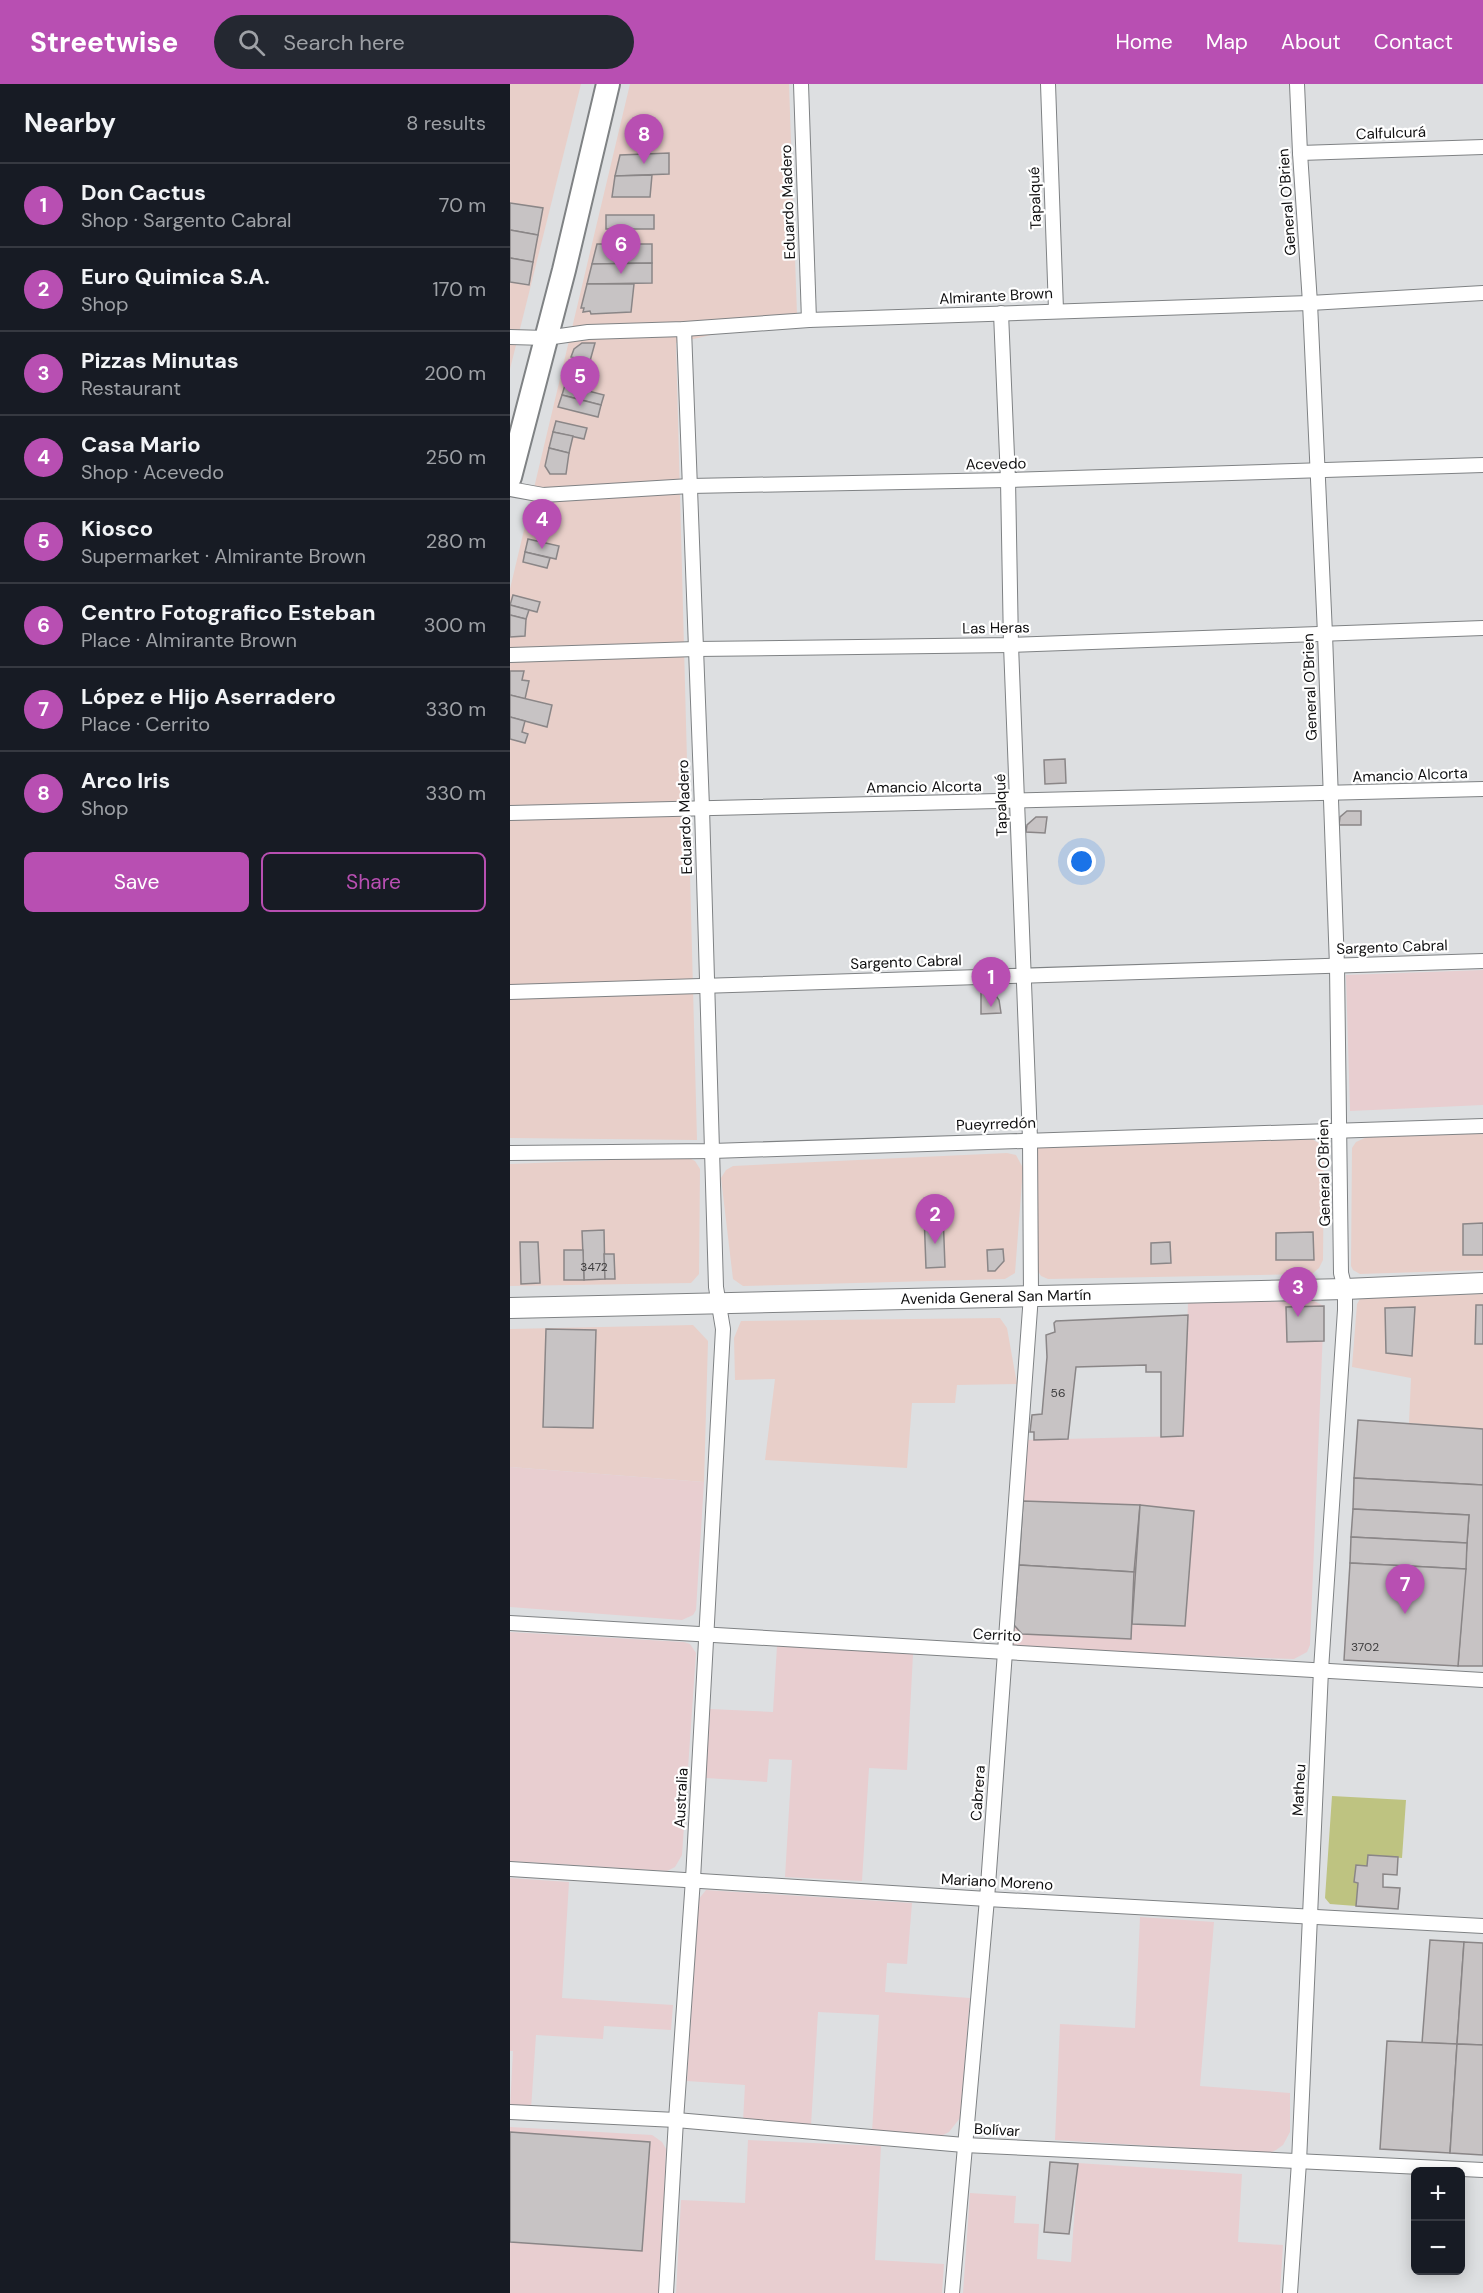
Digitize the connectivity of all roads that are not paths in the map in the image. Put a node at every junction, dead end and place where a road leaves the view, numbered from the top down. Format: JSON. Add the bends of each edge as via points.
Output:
{"nodes":[{"id":1,"x":608,"y":84,"type":"edge"},
{"id":2,"x":801,"y":84,"type":"edge"},
{"id":3,"x":1048,"y":84,"type":"edge"},
{"id":4,"x":1298,"y":84,"type":"edge"},
{"id":5,"x":1483,"y":147,"type":"edge"},
{"id":6,"x":1300,"y":153,"type":"junction"},
{"id":7,"x":1483,"y":293,"type":"edge"},
{"id":8,"x":1310,"y":303,"type":"junction"},
{"id":9,"x":1056,"y":310,"type":"junction"},
{"id":10,"x":1001,"y":313,"type":"junction"},
{"id":11,"x":809,"y":320,"type":"junction"},
{"id":12,"x":684,"y":329,"type":"junction"},
{"id":13,"x":510,"y":337,"type":"edge"},
{"id":14,"x":546,"y":338,"type":"junction"},
{"id":15,"x":1483,"y":465,"type":"edge"},
{"id":16,"x":1317,"y":471,"type":"junction"},
{"id":17,"x":510,"y":477,"type":"edge"},
{"id":18,"x":1008,"y":480,"type":"junction"},
{"id":19,"x":690,"y":486,"type":"junction"},
{"id":20,"x":510,"y":489,"type":"edge"},
{"id":21,"x":1483,"y":628,"type":"edge"},
{"id":22,"x":1325,"y":634,"type":"junction"},
{"id":23,"x":1011,"y":645,"type":"junction"},
{"id":24,"x":696,"y":649,"type":"junction"},
{"id":25,"x":510,"y":655,"type":"edge"},
{"id":26,"x":1483,"y":789,"type":"edge"},
{"id":27,"x":1329,"y":794,"type":"junction"},
{"id":28,"x":1017,"y":802,"type":"junction"},
{"id":29,"x":702,"y":808,"type":"junction"},
{"id":30,"x":510,"y":813,"type":"edge"},
{"id":31,"x":1483,"y":961,"type":"edge"},
{"id":32,"x":1336,"y":966,"type":"junction"},
{"id":33,"x":1024,"y":974,"type":"junction"},
{"id":34,"x":707,"y":986,"type":"junction"},
{"id":35,"x":510,"y":992,"type":"edge"},
{"id":36,"x":1483,"y":1126,"type":"edge"},
{"id":37,"x":1340,"y":1130,"type":"junction"},
{"id":38,"x":1030,"y":1139,"type":"junction"},
{"id":39,"x":712,"y":1151,"type":"junction"},
{"id":40,"x":510,"y":1153,"type":"edge"},
{"id":41,"x":1483,"y":1282,"type":"edge"},
{"id":42,"x":1345,"y":1289,"type":"junction"},
{"id":43,"x":1031,"y":1295,"type":"junction"},
{"id":44,"x":719,"y":1305,"type":"junction"},
{"id":45,"x":510,"y":1308,"type":"edge"},
{"id":46,"x":510,"y":1623,"type":"edge"},
{"id":47,"x":707,"y":1635,"type":"junction"},
{"id":48,"x":1006,"y":1652,"type":"junction"},
{"id":49,"x":1321,"y":1670,"type":"junction"},
{"id":50,"x":1483,"y":1680,"type":"edge"},
{"id":51,"x":510,"y":1869,"type":"edge"},
{"id":52,"x":693,"y":1879,"type":"junction"},
{"id":53,"x":987,"y":1899,"type":"junction"},
{"id":54,"x":1310,"y":1916,"type":"junction"},
{"id":55,"x":1483,"y":1926,"type":"edge"},
{"id":56,"x":510,"y":2112,"type":"edge"},
{"id":57,"x":676,"y":2120,"type":"junction"},
{"id":58,"x":964,"y":2145,"type":"junction"},
{"id":59,"x":1299,"y":2162,"type":"junction"},
{"id":60,"x":1483,"y":2170,"type":"edge"},
{"id":61,"x":666,"y":2293,"type":"edge"},
{"id":62,"x":952,"y":2293,"type":"edge"},
{"id":63,"x":1290,"y":2293,"type":"edge"}],
"edges":[{"from":1,"to":14,"type":"highway"},
{"from":2,"to":11,"type":"street","name":"Eduardo Madero"},
{"from":3,"to":9,"type":"street","name":"Tapalqué"},
{"from":4,"to":6,"type":"street","name":"General O'Brien"},
{"from":5,"to":6,"type":"street","name":"Calfulcurá"},
{"from":6,"to":8,"type":"street","name":"General O'Brien"},
{"from":7,"to":8,"type":"street","name":"Almirante Brown"},
{"from":8,"to":9,"type":"street","name":"Almirante Brown"},
{"from":8,"to":16,"type":"street","name":"General O'Brien"},
{"from":9,"to":10,"type":"street","name":"Almirante Brown"},
{"from":10,"to":11,"type":"street","name":"Almirante Brown"},
{"from":10,"to":18,"type":"street","name":"Tapalqué"},
{"from":11,"to":12,"type":"street","name":"Almirante Brown"},
{"from":12,"to":14,"type":"street","name":"Almirante Brown","via":[[588,332]]},
{"from":12,"to":19,"type":"street","name":"Eduardo Madero"},
{"from":13,"to":14,"type":"street","name":"Almirante Brown"},
{"from":14,"to":17,"type":"highway"},
{"from":15,"to":16,"type":"street","name":"Acevedo"},
{"from":16,"to":18,"type":"street","name":"Acevedo"},
{"from":16,"to":22,"type":"street","name":"General O'Brien"},
{"from":18,"to":19,"type":"street","name":"Acevedo"},
{"from":18,"to":23,"type":"street","name":"Tapalqué"},
{"from":19,"to":20,"type":"street","name":"Acevedo","via":[[543,495]]},
{"from":19,"to":24,"type":"street","name":"Eduardo Madero"},
{"from":21,"to":22,"type":"street","name":"Las Heras"},
{"from":22,"to":23,"type":"street","name":"Las Heras"},
{"from":22,"to":27,"type":"street","name":"General O'Brien"},
{"from":23,"to":24,"type":"street","name":"Las Heras"},
{"from":23,"to":28,"type":"street","name":"Tapalqué"},
{"from":24,"to":25,"type":"street","name":"Las Heras"},
{"from":24,"to":29,"type":"street","name":"Eduardo Madero"},
{"from":26,"to":27,"type":"street","name":"Amancio Alcorta"},
{"from":27,"to":28,"type":"street","name":"Amancio Alcorta"},
{"from":27,"to":32,"type":"street","name":"General O'Brien"},
{"from":28,"to":29,"type":"street","name":"Amancio Alcorta"},
{"from":28,"to":33,"type":"street","name":"Tapalqué"},
{"from":29,"to":30,"type":"street","name":"Amancio Alcorta"},
{"from":29,"to":34,"type":"street","name":"Eduardo Madero"},
{"from":31,"to":32,"type":"street","name":"Sargento Cabral"},
{"from":32,"to":33,"type":"street","name":"Sargento Cabral"},
{"from":32,"to":37,"type":"street","name":"General O'Brien"},
{"from":33,"to":34,"type":"street","name":"Sargento Cabral"},
{"from":33,"to":38,"type":"street","name":"Tapalqué"},
{"from":34,"to":35,"type":"street","name":"Sargento Cabral"},
{"from":34,"to":39,"type":"street","name":"Eduardo Madero"},
{"from":36,"to":37,"type":"street","name":"Pueyrredón"},
{"from":37,"to":38,"type":"street","name":"Pueyrredón"},
{"from":37,"to":42,"type":"street","name":"General O'Brien","via":[[1341,1273]]},
{"from":38,"to":39,"type":"street","name":"Pueyrredón"},
{"from":38,"to":43,"type":"street","name":"Tapalqué"},
{"from":39,"to":40,"type":"street","name":"Pueyrredón"},
{"from":39,"to":44,"type":"street","name":"Eduardo Madero"},
{"from":41,"to":42,"type":"main road","name":"Avenida General San Martín"},
{"from":42,"to":43,"type":"main road","name":"Avenida General San Martín"},
{"from":42,"to":49,"type":"street","name":"Matheu"},
{"from":43,"to":44,"type":"main road","name":"Avenida General San Martín"},
{"from":43,"to":48,"type":"street","name":"Cabrera"},
{"from":44,"to":45,"type":"main road","name":"Avenida General San Martín"},
{"from":44,"to":47,"type":"street","name":"Australia","via":[[723,1329]]},
{"from":46,"to":47,"type":"street","name":"Cerrito"},
{"from":47,"to":48,"type":"street","name":"Cerrito"},
{"from":47,"to":52,"type":"street","name":"Australia"},
{"from":48,"to":49,"type":"street","name":"Cerrito"},
{"from":48,"to":53,"type":"street","name":"Cabrera"},
{"from":49,"to":50,"type":"street","name":"Cerrito"},
{"from":49,"to":54,"type":"street","name":"Matheu"},
{"from":51,"to":52,"type":"street","name":"Mariano Moreno"},
{"from":52,"to":53,"type":"street","name":"Mariano Moreno"},
{"from":52,"to":57,"type":"street","name":"Australia"},
{"from":53,"to":54,"type":"street","name":"Mariano Moreno"},
{"from":53,"to":58,"type":"street","name":"Cabrera"},
{"from":54,"to":55,"type":"street","name":"Mariano Moreno"},
{"from":54,"to":59,"type":"street","name":"Matheu"},
{"from":56,"to":57,"type":"street","name":"Bolívar"},
{"from":57,"to":58,"type":"street","name":"Bolívar"},
{"from":57,"to":61,"type":"street","name":"Australia"},
{"from":58,"to":59,"type":"street","name":"Bolívar"},
{"from":58,"to":62,"type":"street","name":"Cabrera"},
{"from":59,"to":60,"type":"street","name":"Bolívar"},
{"from":59,"to":63,"type":"street","name":"Matheu"}]}
